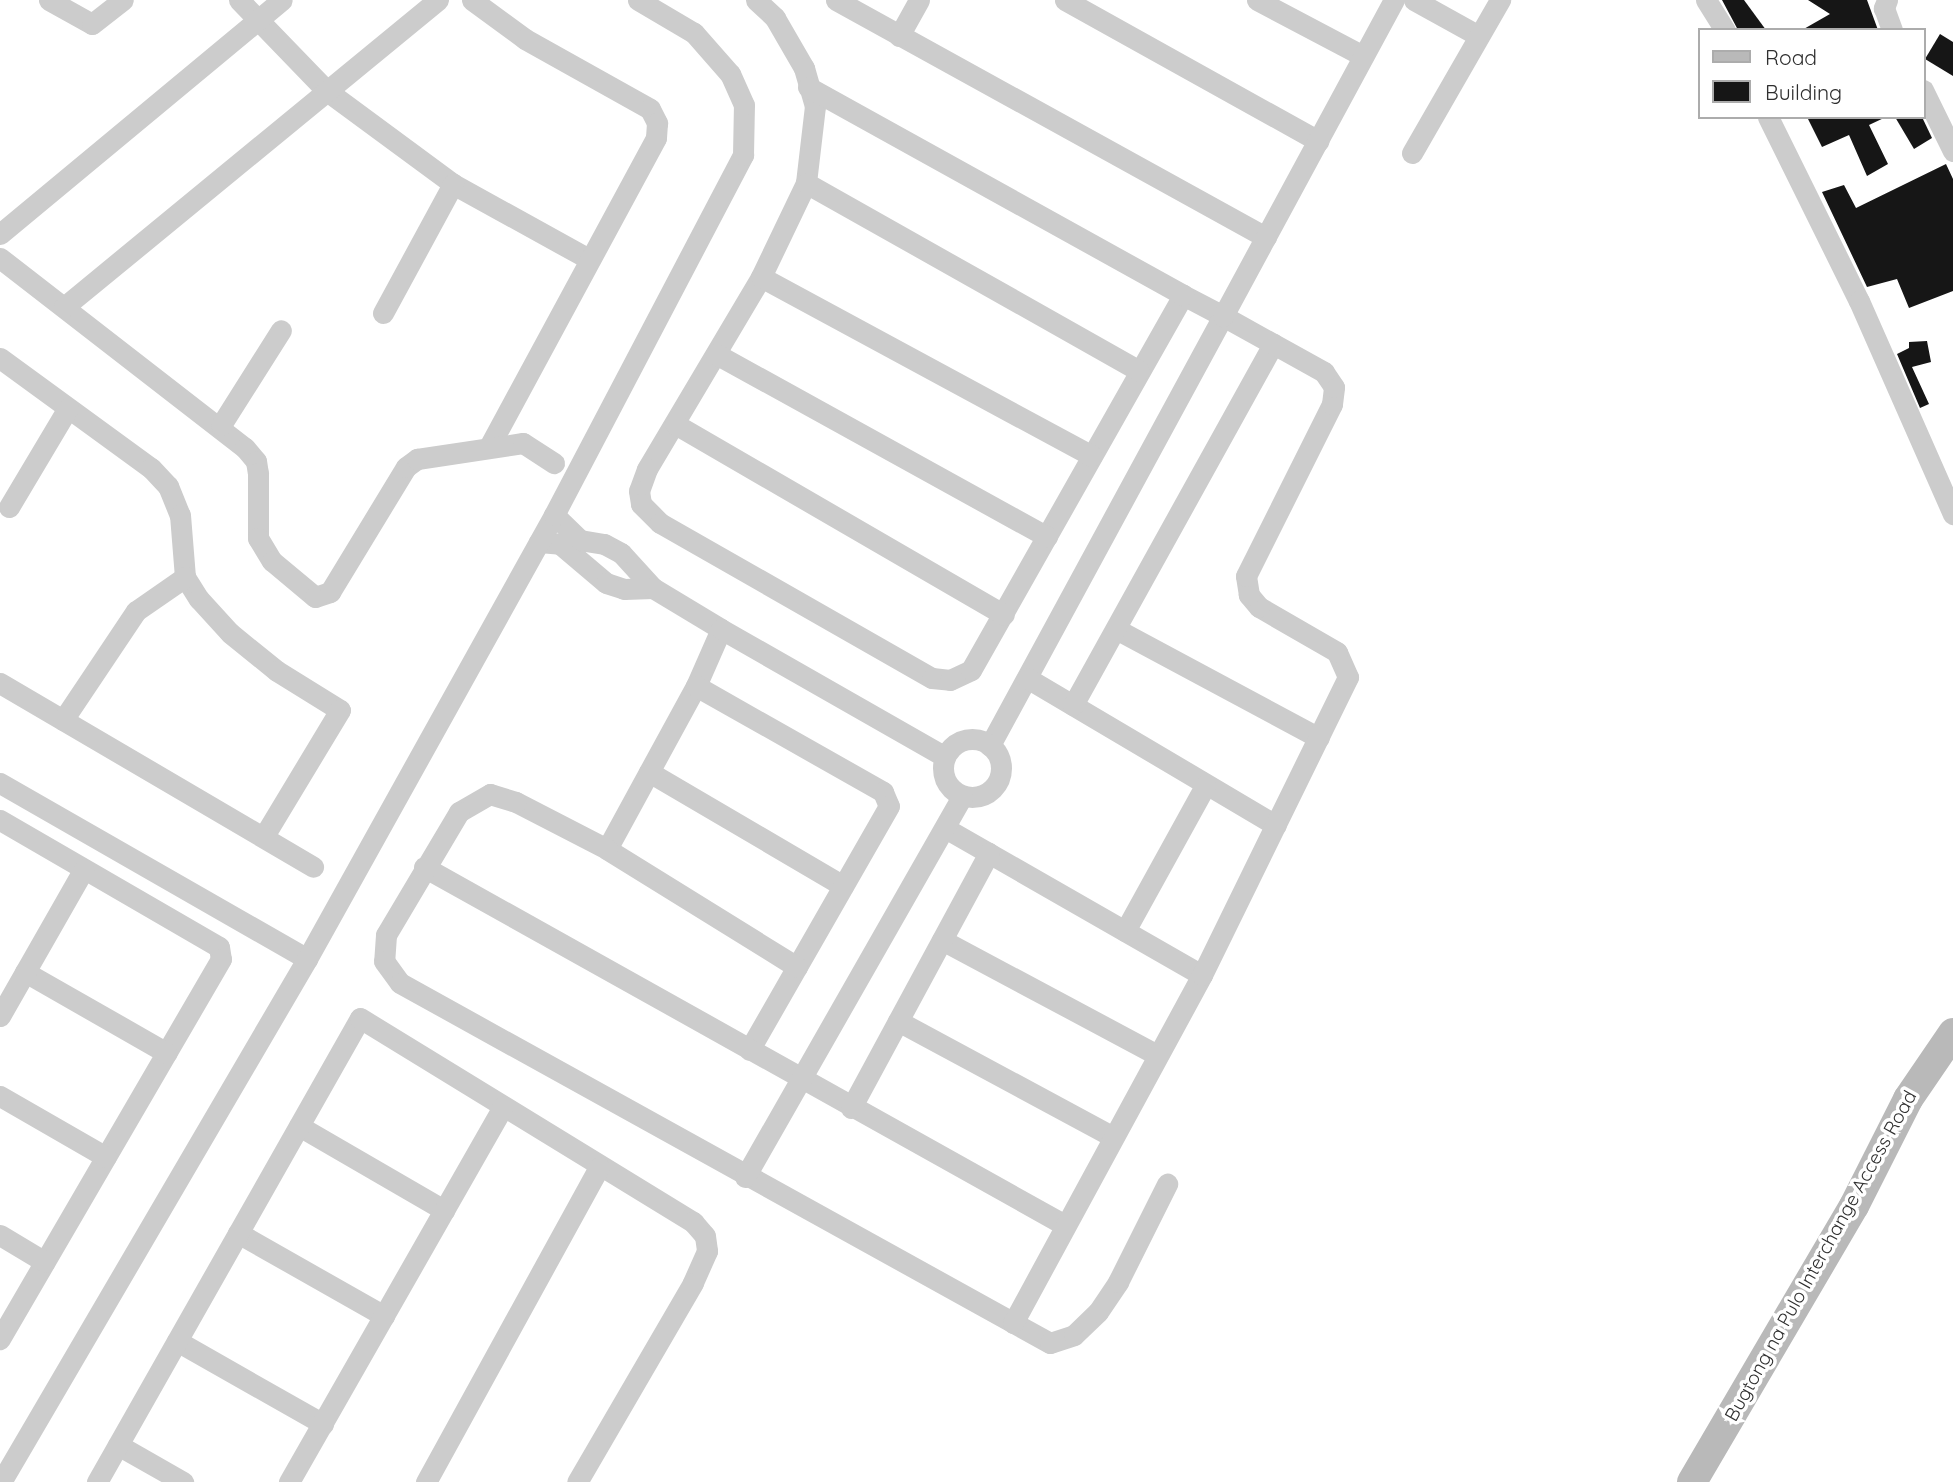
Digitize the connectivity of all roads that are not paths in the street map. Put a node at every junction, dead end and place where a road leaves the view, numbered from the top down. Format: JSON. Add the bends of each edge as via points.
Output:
{"nodes":[{"id":1,"x":49,"y":0,"type":"edge"},
{"id":2,"x":123,"y":0,"type":"edge"},
{"id":3,"x":239,"y":0,"type":"edge"},
{"id":4,"x":282,"y":0,"type":"edge"},
{"id":5,"x":438,"y":0,"type":"edge"},
{"id":6,"x":471,"y":0,"type":"edge"},
{"id":7,"x":638,"y":0,"type":"edge"},
{"id":8,"x":756,"y":0,"type":"edge"},
{"id":9,"x":836,"y":0,"type":"edge"},
{"id":10,"x":919,"y":0,"type":"edge"},
{"id":11,"x":1065,"y":0,"type":"edge"},
{"id":12,"x":1257,"y":0,"type":"edge"},
{"id":13,"x":1394,"y":0,"type":"edge"},
{"id":14,"x":1414,"y":0,"type":"edge"},
{"id":15,"x":1500,"y":0,"type":"edge"},
{"id":16,"x":1706,"y":0,"type":"edge"},
{"id":17,"x":1886,"y":0,"type":"edge"},
{"id":18,"x":256,"y":21,"type":"junction"},
{"id":19,"x":1724,"y":28,"type":"edge"},
{"id":20,"x":1891,"y":28,"type":"edge"},
{"id":21,"x":899,"y":36,"type":"junction"},
{"id":22,"x":1479,"y":36,"type":"junction"},
{"id":23,"x":1363,"y":56,"type":"junction"},
{"id":24,"x":808,"y":87,"type":"junction"},
{"id":25,"x":327,"y":91,"type":"junction"},
{"id":26,"x":1925,"y":94,"type":"edge"},
{"id":27,"x":1769,"y":119,"type":"edge"},
{"id":28,"x":1318,"y":141,"type":"junction"},
{"id":29,"x":1951,"y":141,"type":"edge"},
{"id":30,"x":1412,"y":153,"type":"dead end"},
{"id":31,"x":806,"y":183,"type":"junction"},
{"id":32,"x":453,"y":184,"type":"junction"},
{"id":33,"x":0,"y":234,"type":"edge"},
{"id":34,"x":1266,"y":237,"type":"junction"},
{"id":35,"x":0,"y":258,"type":"edge"},
{"id":36,"x":589,"y":259,"type":"junction"},
{"id":37,"x":761,"y":277,"type":"junction"},
{"id":38,"x":1183,"y":295,"type":"junction"},
{"id":39,"x":64,"y":307,"type":"junction"},
{"id":40,"x":383,"y":313,"type":"dead end"},
{"id":41,"x":1223,"y":317,"type":"junction"},
{"id":42,"x":281,"y":330,"type":"dead end"},
{"id":43,"x":1273,"y":344,"type":"junction"},
{"id":44,"x":716,"y":354,"type":"junction"},
{"id":45,"x":0,"y":358,"type":"edge"},
{"id":46,"x":1139,"y":371,"type":"junction"},
{"id":47,"x":68,"y":408,"type":"junction"},
{"id":48,"x":675,"y":424,"type":"junction"},
{"id":49,"x":221,"y":425,"type":"junction"},
{"id":50,"x":490,"y":445,"type":"junction"},
{"id":51,"x":1092,"y":456,"type":"junction"},
{"id":52,"x":554,"y":463,"type":"dead end"},
{"id":53,"x":9,"y":506,"type":"dead end"},
{"id":54,"x":1953,"y":514,"type":"edge"},
{"id":55,"x":554,"y":515,"type":"junction"},
{"id":56,"x":1047,"y":537,"type":"junction"},
{"id":57,"x":539,"y":542,"type":"junction"},
{"id":58,"x":185,"y":577,"type":"junction"},
{"id":59,"x":653,"y":588,"type":"junction"},
{"id":60,"x":1004,"y":615,"type":"junction"},
{"id":61,"x":721,"y":629,"type":"junction"},
{"id":62,"x":1116,"y":629,"type":"junction"},
{"id":63,"x":1027,"y":678,"type":"junction"},
{"id":64,"x":0,"y":683,"type":"edge"},
{"id":65,"x":696,"y":686,"type":"junction"},
{"id":66,"x":1073,"y":705,"type":"junction"},
{"id":67,"x":64,"y":720,"type":"junction"},
{"id":68,"x":1319,"y":738,"type":"junction"},
{"id":69,"x":990,"y":746,"type":"junction"},
{"id":70,"x":946,"y":757,"type":"junction"},
{"id":71,"x":649,"y":772,"type":"junction"},
{"id":72,"x":0,"y":783,"type":"edge"},
{"id":73,"x":1205,"y":786,"type":"junction"},
{"id":74,"x":962,"y":796,"type":"junction"},
{"id":75,"x":0,"y":820,"type":"edge"},
{"id":76,"x":1276,"y":825,"type":"junction"},
{"id":77,"x":945,"y":828,"type":"junction"},
{"id":78,"x":264,"y":836,"type":"junction"},
{"id":79,"x":607,"y":849,"type":"junction"},
{"id":80,"x":989,"y":853,"type":"junction"},
{"id":81,"x":313,"y":867,"type":"dead end"},
{"id":82,"x":424,"y":867,"type":"junction"},
{"id":83,"x":84,"y":869,"type":"junction"},
{"id":84,"x":843,"y":886,"type":"junction"},
{"id":85,"x":1125,"y":931,"type":"junction"},
{"id":86,"x":942,"y":940,"type":"junction"},
{"id":87,"x":307,"y":959,"type":"junction"},
{"id":88,"x":797,"y":967,"type":"junction"},
{"id":89,"x":25,"y":972,"type":"junction"},
{"id":90,"x":1202,"y":975,"type":"junction"},
{"id":91,"x":0,"y":1016,"type":"edge"},
{"id":92,"x":898,"y":1021,"type":"junction"},
{"id":93,"x":1953,"y":1033,"type":"edge"},
{"id":94,"x":749,"y":1050,"type":"junction"},
{"id":95,"x":166,"y":1053,"type":"junction"},
{"id":96,"x":1157,"y":1055,"type":"junction"},
{"id":97,"x":800,"y":1080,"type":"junction"},
{"id":98,"x":0,"y":1096,"type":"edge"},
{"id":99,"x":503,"y":1107,"type":"junction"},
{"id":100,"x":851,"y":1108,"type":"junction"},
{"id":101,"x":299,"y":1126,"type":"junction"},
{"id":102,"x":1112,"y":1136,"type":"junction"},
{"id":103,"x":106,"y":1157,"type":"junction"},
{"id":104,"x":599,"y":1167,"type":"junction"},
{"id":105,"x":746,"y":1177,"type":"junction"},
{"id":106,"x":1167,"y":1184,"type":"dead end"},
{"id":107,"x":444,"y":1210,"type":"junction"},
{"id":108,"x":1063,"y":1224,"type":"junction"},
{"id":109,"x":238,"y":1233,"type":"junction"},
{"id":110,"x":0,"y":1235,"type":"edge"},
{"id":111,"x":45,"y":1262,"type":"junction"},
{"id":112,"x":384,"y":1315,"type":"junction"},
{"id":113,"x":1013,"y":1323,"type":"junction"},
{"id":114,"x":0,"y":1339,"type":"edge"},
{"id":115,"x":177,"y":1341,"type":"junction"},
{"id":116,"x":323,"y":1424,"type":"junction"},
{"id":117,"x":118,"y":1446,"type":"junction"},
{"id":118,"x":1,"y":1482,"type":"edge"},
{"id":119,"x":97,"y":1482,"type":"edge"},
{"id":120,"x":183,"y":1482,"type":"edge"},
{"id":121,"x":289,"y":1482,"type":"edge"},
{"id":122,"x":426,"y":1482,"type":"edge"},
{"id":123,"x":577,"y":1482,"type":"edge"},
{"id":124,"x":1692,"y":1482,"type":"edge"}],
"edges":[{"from":1,"to":2,"type":"street","via":[[92,24]]},
{"from":3,"to":18,"type":"street"},
{"from":4,"to":18,"type":"street"},
{"from":5,"to":25,"type":"street"},
{"from":6,"to":36,"type":"street","via":[[525,39],[650,108],[656,138]]},
{"from":7,"to":55,"type":"street","via":[[694,33],[730,74],[744,105],[743,155]]},
{"from":8,"to":24,"type":"street","via":[[781,28],[804,68]]},
{"from":9,"to":21,"type":"street"},
{"from":10,"to":21,"type":"street"},
{"from":11,"to":28,"type":"street"},
{"from":12,"to":23,"type":"street"},
{"from":13,"to":23,"type":"street"},
{"from":14,"to":22,"type":"street"},
{"from":15,"to":22,"type":"street"},
{"from":16,"to":19,"type":"street"},
{"from":17,"to":20,"type":"street"},
{"from":18,"to":25,"type":"street"},
{"from":18,"to":33,"type":"street"},
{"from":21,"to":34,"type":"street"},
{"from":22,"to":30,"type":"street"},
{"from":23,"to":28,"type":"street"},
{"from":24,"to":31,"type":"street","via":[[815,106]]},
{"from":24,"to":38,"type":"street"},
{"from":25,"to":32,"type":"street"},
{"from":25,"to":39,"type":"street"},
{"from":26,"to":29,"type":"street"},
{"from":27,"to":54,"type":"street","via":[[1859,302]]},
{"from":28,"to":34,"type":"street"},
{"from":31,"to":37,"type":"street"},
{"from":31,"to":46,"type":"street"},
{"from":32,"to":36,"type":"street"},
{"from":32,"to":40,"type":"street"},
{"from":34,"to":41,"type":"street"},
{"from":35,"to":39,"type":"street"},
{"from":36,"to":50,"type":"street"},
{"from":37,"to":44,"type":"street"},
{"from":37,"to":51,"type":"street"},
{"from":38,"to":41,"type":"street"},
{"from":38,"to":46,"type":"street"},
{"from":39,"to":49,"type":"street"},
{"from":41,"to":43,"type":"street"},
{"from":41,"to":63,"type":"street"},
{"from":42,"to":49,"type":"street"},
{"from":43,"to":62,"type":"street"},
{"from":43,"to":68,"type":"street","via":[[1324,372],[1334,387],[1332,404],[1246,576],[1249,595],[1259,607],[1337,652],[1347,665],[1348,677]]},
{"from":44,"to":48,"type":"street"},
{"from":44,"to":56,"type":"street"},
{"from":45,"to":47,"type":"street"},
{"from":46,"to":51,"type":"street"},
{"from":47,"to":53,"type":"street"},
{"from":47,"to":58,"type":"street","via":[[167,486],[180,514]]},
{"from":48,"to":60,"type":"street"},
{"from":48,"to":60,"type":"street","via":[[639,491],[641,504],[660,523],[932,678],[950,680],[971,670]]},
{"from":49,"to":50,"type":"street","via":[[256,461],[258,538],[265,552],[315,597],[330,592],[407,467],[417,459]]},
{"from":50,"to":52,"type":"street","via":[[523,443]]},
{"from":51,"to":56,"type":"street"},
{"from":55,"to":57,"type":"street"},
{"from":55,"to":59,"type":"street","via":[[580,540],[621,553]]},
{"from":56,"to":60,"type":"street"},
{"from":57,"to":59,"type":"street","via":[[560,544],[606,583],[624,589]]},
{"from":57,"to":87,"type":"street"},
{"from":58,"to":67,"type":"street","via":[[136,611]]},
{"from":58,"to":78,"type":"street","via":[[230,633],[277,671],[340,710]]},
{"from":59,"to":61,"type":"street"},
{"from":61,"to":65,"type":"street"},
{"from":61,"to":70,"type":"street"},
{"from":62,"to":66,"type":"street"},
{"from":62,"to":68,"type":"street"},
{"from":63,"to":66,"type":"street"},
{"from":63,"to":69,"type":"street"},
{"from":64,"to":67,"type":"street"},
{"from":65,"to":71,"type":"street"},
{"from":65,"to":84,"type":"street","via":[[883,792],[889,806]]},
{"from":66,"to":73,"type":"street"},
{"from":67,"to":78,"type":"street"},
{"from":68,"to":76,"type":"street"},
{"from":69,"to":70,"type":"street","via":[[965,740]]},
{"from":69,"to":74,"type":"street","via":[[1001,770],[995,786],[980,796]]},
{"from":70,"to":74,"type":"street","via":[[944,776]]},
{"from":71,"to":79,"type":"street"},
{"from":71,"to":84,"type":"street"},
{"from":72,"to":87,"type":"street"},
{"from":73,"to":76,"type":"street"},
{"from":73,"to":85,"type":"street"},
{"from":74,"to":77,"type":"street"},
{"from":75,"to":83,"type":"street"},
{"from":76,"to":90,"type":"street"},
{"from":77,"to":80,"type":"street"},
{"from":77,"to":97,"type":"street"},
{"from":78,"to":81,"type":"street"},
{"from":79,"to":82,"type":"street","via":[[516,802],[490,794],[459,812]]},
{"from":79,"to":88,"type":"street"},
{"from":80,"to":85,"type":"street"},
{"from":80,"to":86,"type":"street"},
{"from":82,"to":94,"type":"street"},
{"from":82,"to":105,"type":"street","via":[[386,935],[384,961],[400,983]]},
{"from":83,"to":89,"type":"street"},
{"from":83,"to":95,"type":"street","via":[[219,947],[221,959]]},
{"from":84,"to":88,"type":"street"},
{"from":85,"to":90,"type":"street"},
{"from":86,"to":92,"type":"street"},
{"from":86,"to":96,"type":"street"},
{"from":87,"to":118,"type":"street"},
{"from":88,"to":94,"type":"street"},
{"from":89,"to":91,"type":"street"},
{"from":89,"to":95,"type":"street"},
{"from":90,"to":96,"type":"street"},
{"from":92,"to":100,"type":"street"},
{"from":92,"to":102,"type":"street"},
{"from":93,"to":124,"type":"main road","name":"Bugtong na Pulo Interchange Access Road","via":[[1908,1099],[1854,1206]]},
{"from":94,"to":97,"type":"street"},
{"from":95,"to":103,"type":"street"},
{"from":96,"to":102,"type":"street"},
{"from":97,"to":100,"type":"street"},
{"from":97,"to":105,"type":"street"},
{"from":98,"to":103,"type":"street"},
{"from":99,"to":101,"type":"street","via":[[360,1018]]},
{"from":99,"to":104,"type":"street"},
{"from":99,"to":107,"type":"street"},
{"from":100,"to":108,"type":"street"},
{"from":101,"to":107,"type":"street"},
{"from":101,"to":109,"type":"street"},
{"from":102,"to":108,"type":"street"},
{"from":103,"to":111,"type":"street"},
{"from":104,"to":122,"type":"street"},
{"from":104,"to":123,"type":"street","via":[[692,1222],[705,1236],[707,1251]]},
{"from":105,"to":113,"type":"street"},
{"from":106,"to":113,"type":"street","via":[[1118,1282],[1098,1312],[1074,1335],[1049,1343]]},
{"from":107,"to":112,"type":"street"},
{"from":108,"to":113,"type":"street"},
{"from":109,"to":112,"type":"street"},
{"from":109,"to":115,"type":"street"},
{"from":110,"to":111,"type":"street"},
{"from":111,"to":114,"type":"street"},
{"from":112,"to":116,"type":"street"},
{"from":115,"to":116,"type":"street"},
{"from":115,"to":117,"type":"street"},
{"from":116,"to":121,"type":"street"},
{"from":117,"to":119,"type":"street"},
{"from":117,"to":120,"type":"street"}]}
